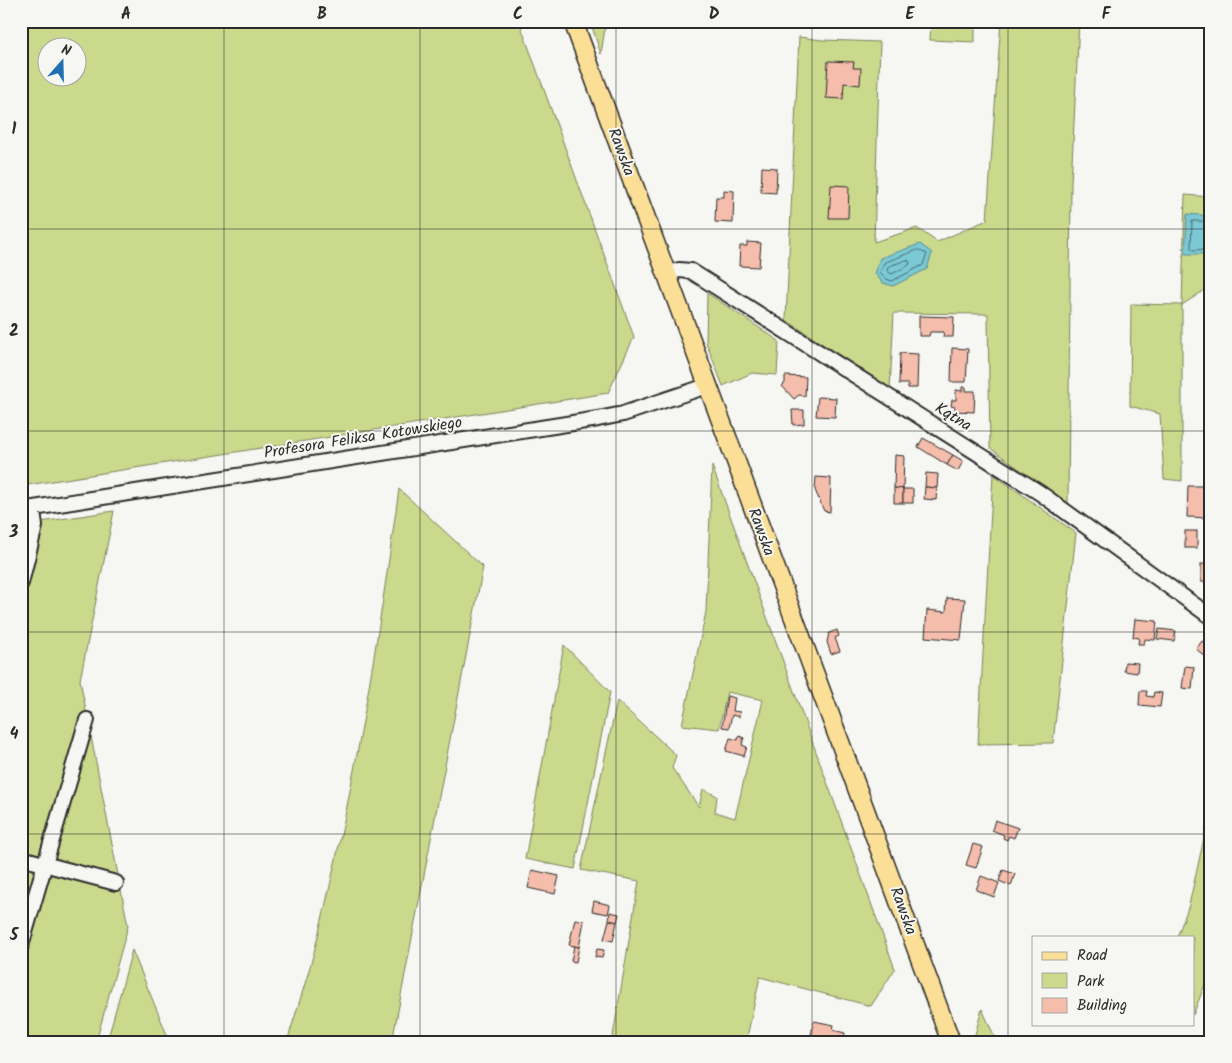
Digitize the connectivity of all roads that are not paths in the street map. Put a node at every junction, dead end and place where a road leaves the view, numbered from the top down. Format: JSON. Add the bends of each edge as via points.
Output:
{"nodes":[{"id":1,"x":573,"y":21,"type":"edge"},
{"id":2,"x":666,"y":274,"type":"junction"},
{"id":3,"x":707,"y":386,"type":"junction"},
{"id":4,"x":21,"y":510,"type":"edge"},
{"id":5,"x":34,"y":518,"type":"dead end"},
{"id":6,"x":21,"y":583,"type":"edge"},
{"id":7,"x":1211,"y":617,"type":"edge"},
{"id":8,"x":86,"y":720,"type":"dead end"},
{"id":9,"x":21,"y":858,"type":"edge"},
{"id":10,"x":46,"y":864,"type":"junction"},
{"id":11,"x":116,"y":883,"type":"dead end"},
{"id":12,"x":21,"y":946,"type":"edge"},
{"id":13,"x":951,"y":1042,"type":"edge"}],
"edges":[{"from":1,"to":2,"type":"main road","name":"Rawska"},
{"from":2,"to":3,"type":"main road","name":"Rawska"},
{"from":2,"to":7,"type":"street","name":"Kątna","via":[[678,270],[691,271],[1040,493]]},
{"from":3,"to":4,"type":"street","name":"Profesora Feliksa Kotowskiego","via":[[598,419]]},
{"from":3,"to":13,"type":"main road","name":"Rawska"},
{"from":5,"to":6,"type":"street","via":[[34,531]]},
{"from":8,"to":10,"type":"street"},
{"from":9,"to":10,"type":"street"},
{"from":10,"to":11,"type":"street"},
{"from":10,"to":12,"type":"street"}]}
